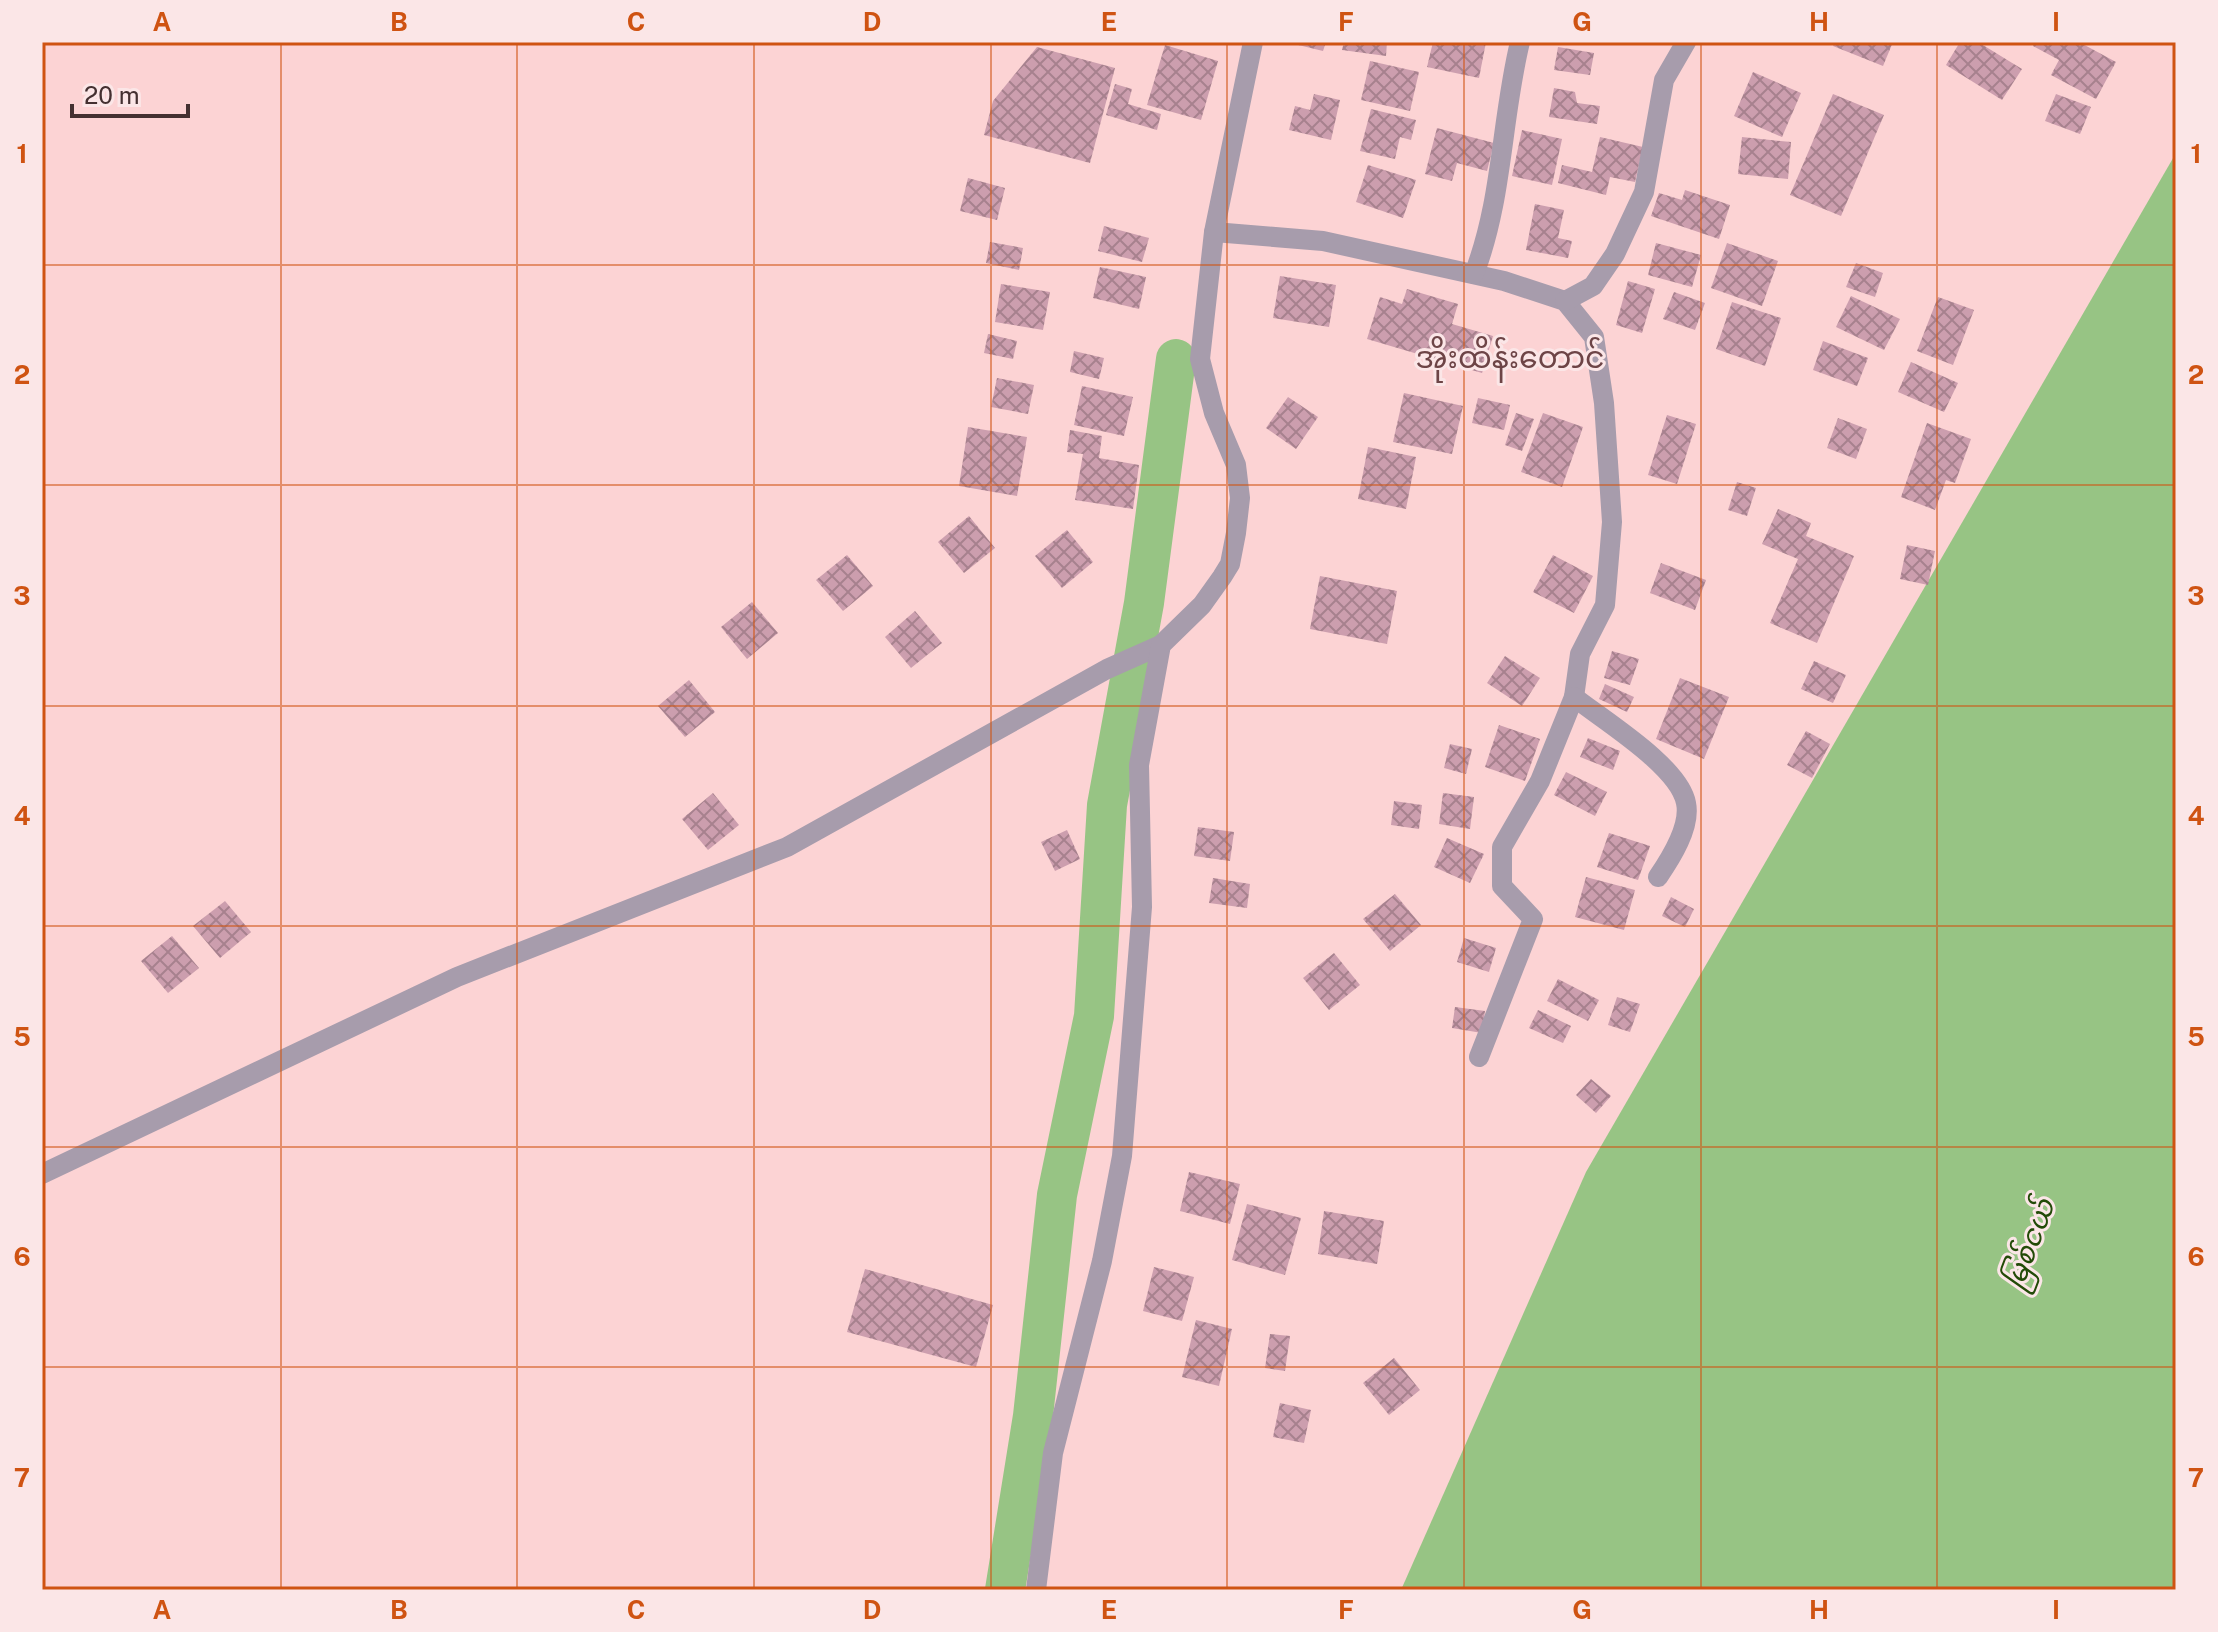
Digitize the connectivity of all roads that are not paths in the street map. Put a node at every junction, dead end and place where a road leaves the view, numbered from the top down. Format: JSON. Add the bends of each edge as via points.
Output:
{"nodes":[{"id":1,"x":1253,"y":42,"type":"edge"},
{"id":2,"x":1520,"y":42,"type":"edge"},
{"id":3,"x":1686,"y":42,"type":"edge"},
{"id":4,"x":1214,"y":232,"type":"junction"},
{"id":5,"x":1474,"y":274,"type":"junction"},
{"id":6,"x":1565,"y":301,"type":"junction"},
{"id":7,"x":1161,"y":645,"type":"junction"},
{"id":8,"x":1574,"y":697,"type":"junction"},
{"id":9,"x":1658,"y":877,"type":"dead end"},
{"id":10,"x":1479,"y":1057,"type":"dead end"},
{"id":11,"x":42,"y":1174,"type":"edge"},
{"id":12,"x":1036,"y":1590,"type":"edge"}],
"edges":[{"from":1,"to":4,"type":"street"},
{"from":2,"to":5,"type":"street","via":[[1492,221]]},
{"from":3,"to":6,"type":"street","via":[[1664,80],[1644,192],[1615,254],[1593,286]]},
{"from":4,"to":5,"type":"street","via":[[1323,241]]},
{"from":4,"to":7,"type":"street","via":[[1200,359],[1214,413],[1236,465],[1236,533],[1222,577]]},
{"from":5,"to":6,"type":"street"},
{"from":6,"to":8,"type":"street","via":[[1594,337],[1612,522],[1605,605],[1580,654]]},
{"from":7,"to":11,"type":"street","via":[[1107,669],[787,847],[457,977]]},
{"from":7,"to":12,"type":"street","via":[[1139,765],[1142,907],[1122,1156],[1102,1261],[1053,1453]]},
{"from":8,"to":9,"type":"street","via":[[1664,765],[1686,803],[1679,847]]},
{"from":8,"to":10,"type":"street","via":[[1540,781],[1502,847],[1502,886],[1533,919]]}]}
